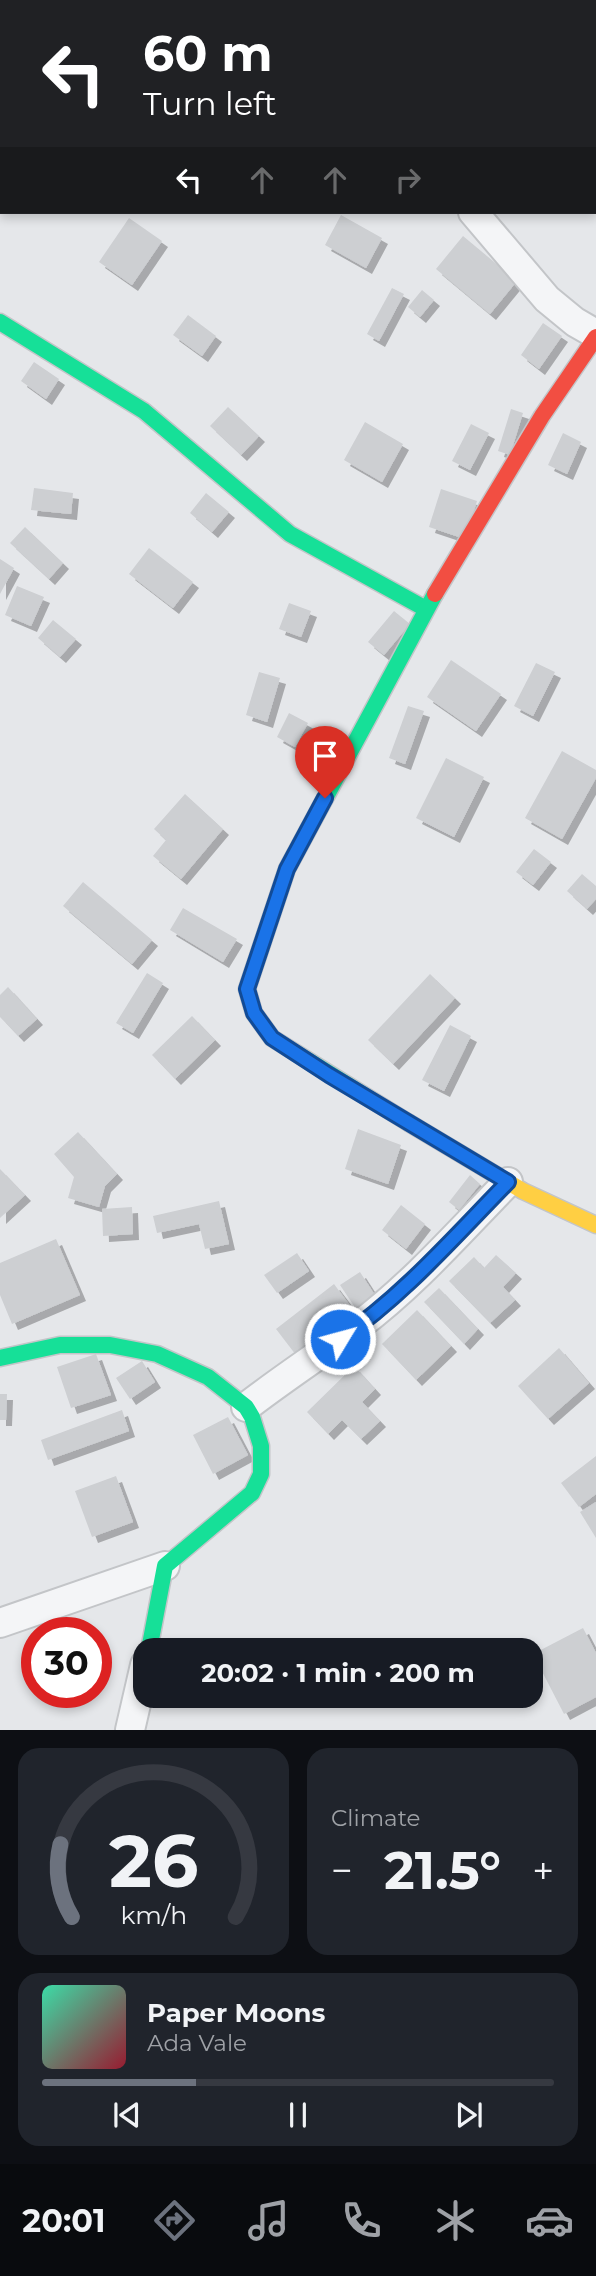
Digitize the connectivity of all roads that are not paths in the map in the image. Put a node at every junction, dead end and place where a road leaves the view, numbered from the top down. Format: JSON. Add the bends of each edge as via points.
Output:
{"nodes":[{"id":1,"x":475,"y":214,"type":"edge"},
{"id":2,"x":0,"y":322,"type":"edge"},
{"id":3,"x":596,"y":336,"type":"edge"},
{"id":4,"x":426,"y":609,"type":"junction"},
{"id":5,"x":508,"y":1182,"type":"junction"},
{"id":6,"x":596,"y":1225,"type":"edge"},
{"id":7,"x":0,"y":1358,"type":"edge"},
{"id":8,"x":246,"y":1408,"type":"junction"},
{"id":9,"x":165,"y":1566,"type":"junction"},
{"id":10,"x":0,"y":1623,"type":"edge"},
{"id":11,"x":151,"y":1638,"type":"edge"},
{"id":12,"x":135,"y":1708,"type":"edge"},
{"id":13,"x":130,"y":1730,"type":"edge"}],
"edges":[{"from":1,"to":3,"type":"street","via":[[547,299]]},
{"from":2,"to":4,"type":"street","via":[[144,411],[290,534]]},
{"from":3,"to":4,"type":"street","via":[[542,416]]},
{"from":4,"to":5,"type":"street","via":[[287,869],[247,989],[254,1013],[272,1038]]},
{"from":5,"to":6,"type":"street"},
{"from":5,"to":8,"type":"street","via":[[360,1325]]},
{"from":7,"to":8,"type":"street","via":[[60,1345],[110,1345],[157,1354],[208,1377]]},
{"from":8,"to":9,"type":"street","via":[[261,1446],[261,1474],[252,1493]]},
{"from":9,"to":10,"type":"street"},
{"from":9,"to":11,"type":"street"},
{"from":12,"to":13,"type":"street"}]}
